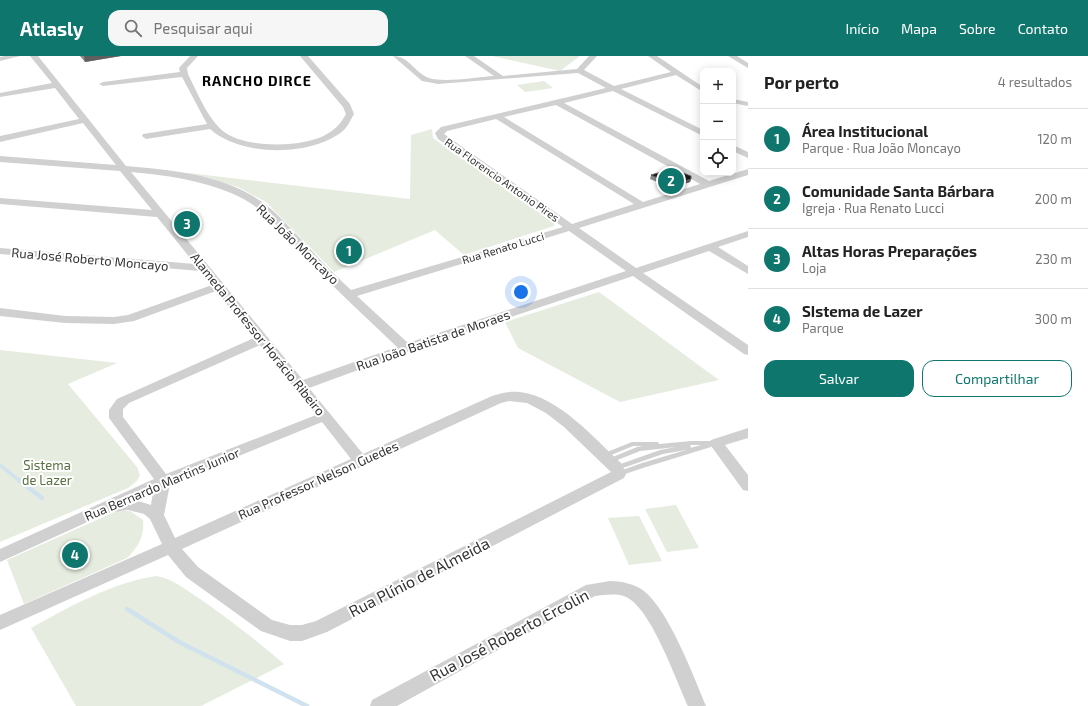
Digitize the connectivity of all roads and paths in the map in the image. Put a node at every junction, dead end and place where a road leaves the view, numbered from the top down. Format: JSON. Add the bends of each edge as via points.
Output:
{"nodes":[{"id":1,"x":16,"y":56,"type":"edge"},
{"id":2,"x":34,"y":56,"type":"edge"},
{"id":3,"x":194,"y":56,"type":"edge"},
{"id":4,"x":197,"y":56,"type":"edge"},
{"id":5,"x":300,"y":56,"type":"edge"},
{"id":6,"x":397,"y":56,"type":"edge"},
{"id":7,"x":470,"y":56,"type":"edge"},
{"id":8,"x":593,"y":56,"type":"edge"},
{"id":9,"x":652,"y":56,"type":"edge"},
{"id":10,"x":732,"y":56,"type":"edge"},
{"id":11,"x":0,"y":59,"type":"edge"},
{"id":12,"x":306,"y":59,"type":"edge"},
{"id":13,"x":748,"y":66,"type":"edge"},
{"id":14,"x":184,"y":71,"type":"junction"},
{"id":15,"x":579,"y":71,"type":"junction"},
{"id":16,"x":677,"y":73,"type":"junction"},
{"id":17,"x":502,"y":78,"type":"junction"},
{"id":18,"x":56,"y":84,"type":"junction"},
{"id":19,"x":103,"y":84,"type":"dead end"},
{"id":20,"x":614,"y":88,"type":"junction"},
{"id":21,"x":700,"y":88,"type":"edge"},
{"id":22,"x":0,"y":95,"type":"edge"},
{"id":23,"x":557,"y":102,"type":"junction"},
{"id":24,"x":736,"y":102,"type":"edge"},
{"id":25,"x":748,"y":104,"type":"edge"},
{"id":26,"x":497,"y":116,"type":"junction"},
{"id":27,"x":85,"y":120,"type":"junction"},
{"id":28,"x":213,"y":126,"type":"junction"},
{"id":29,"x":700,"y":131,"type":"edge"},
{"id":30,"x":146,"y":136,"type":"dead end"},
{"id":31,"x":0,"y":140,"type":"edge"},
{"id":32,"x":736,"y":149,"type":"edge"},
{"id":33,"x":748,"y":155,"type":"edge"},
{"id":34,"x":0,"y":159,"type":"edge"},
{"id":35,"x":123,"y":168,"type":"junction"},
{"id":36,"x":155,"y":172,"type":"junction"},
{"id":37,"x":748,"y":172,"type":"edge"},
{"id":38,"x":134,"y":182,"type":"junction"},
{"id":39,"x":707,"y":184,"type":"junction"},
{"id":40,"x":146,"y":197,"type":"junction"},
{"id":41,"x":0,"y":201,"type":"edge"},
{"id":42,"x":642,"y":205,"type":"junction"},
{"id":43,"x":124,"y":211,"type":"junction"},
{"id":44,"x":160,"y":214,"type":"junction"},
{"id":45,"x":569,"y":227,"type":"junction"},
{"id":46,"x":748,"y":234,"type":"edge"},
{"id":47,"x":710,"y":247,"type":"junction"},
{"id":48,"x":0,"y":251,"type":"edge"},
{"id":49,"x":190,"y":251,"type":"junction"},
{"id":50,"x":166,"y":266,"type":"junction"},
{"id":51,"x":204,"y":268,"type":"junction"},
{"id":52,"x":748,"y":271,"type":"edge"},
{"id":53,"x":633,"y":272,"type":"junction"},
{"id":54,"x":219,"y":286,"type":"junction"},
{"id":55,"x":350,"y":294,"type":"junction"},
{"id":56,"x":0,"y":312,"type":"edge"},
{"id":57,"x":262,"y":339,"type":"junction"},
{"id":58,"x":406,"y":348,"type":"junction"},
{"id":59,"x":748,"y":351,"type":"edge"},
{"id":60,"x":300,"y":386,"type":"junction"},
{"id":61,"x":325,"y":416,"type":"junction"},
{"id":62,"x":748,"y":433,"type":"edge"},
{"id":63,"x":716,"y":443,"type":"junction"},
{"id":64,"x":361,"y":461,"type":"junction"},
{"id":65,"x":613,"y":465,"type":"junction"},
{"id":66,"x":163,"y":481,"type":"junction"},
{"id":67,"x":748,"y":486,"type":"edge"},
{"id":68,"x":105,"y":508,"type":"junction"},
{"id":69,"x":156,"y":515,"type":"junction"},
{"id":70,"x":171,"y":547,"type":"junction"},
{"id":71,"x":0,"y":556,"type":"edge"},
{"id":72,"x":0,"y":623,"type":"edge"},
{"id":73,"x":379,"y":706,"type":"edge"},
{"id":74,"x":697,"y":706,"type":"edge"}],
"edges":[{"from":1,"to":11,"type":"street"},
{"from":2,"to":18,"type":"street","name":"Alameda Professor Horácio Ribeiro"},
{"from":3,"to":14,"type":"street"},
{"from":4,"to":14,"type":"street"},
{"from":5,"to":12,"type":"street"},
{"from":6,"to":17,"type":"street","via":[[425,79],[432,81]]},
{"from":7,"to":17,"type":"street"},
{"from":8,"to":15,"type":"street"},
{"from":9,"to":16,"type":"street"},
{"from":10,"to":13,"type":"street"},
{"from":12,"to":28,"type":"street","via":[[350,111],[344,128],[316,142],[259,146],[225,136]]},
{"from":14,"to":19,"type":"street"},
{"from":14,"to":28,"type":"street"},
{"from":15,"to":17,"type":"street"},
{"from":15,"to":20,"type":"street"},
{"from":16,"to":20,"type":"street","name":"Rua Florencio Antonio Pires"},
{"from":16,"to":21,"type":"street"},
{"from":18,"to":22,"type":"street"},
{"from":18,"to":27,"type":"street","name":"Alameda Professor Horácio Ribeiro"},
{"from":20,"to":23,"type":"street","name":"Rua Florencio Antonio Pires"},
{"from":20,"to":29,"type":"street"},
{"from":23,"to":26,"type":"street","name":"Rua Florencio Antonio Pires"},
{"from":23,"to":39,"type":"street"},
{"from":24,"to":25,"type":"street"},
{"from":26,"to":42,"type":"street"},
{"from":26,"to":45,"type":"street","name":"Rua Florencio Antonio Pires","via":[[444,129],[440,133],[441,137]]},
{"from":27,"to":31,"type":"street"},
{"from":27,"to":35,"type":"street","name":"Alameda Professor Horácio Ribeiro"},
{"from":28,"to":30,"type":"street"},
{"from":32,"to":33,"type":"street"},
{"from":34,"to":35,"type":"street","name":"Rua João Moncayo"},
{"from":35,"to":36,"type":"street","name":"Rua João Moncayo"},
{"from":35,"to":38,"type":"street","name":"Alameda Professor Horácio Ribeiro"},
{"from":36,"to":38,"type":"street","via":[[143,175]]},
{"from":36,"to":55,"type":"street","name":"Rua João Moncayo","via":[[221,185],[261,206]]},
{"from":37,"to":39,"type":"street","name":"Rua Renato Lucci"},
{"from":38,"to":40,"type":"street","name":"Alameda Professor Horácio Ribeiro"},
{"from":39,"to":42,"type":"street","name":"Rua Renato Lucci"},
{"from":40,"to":43,"type":"street","via":[[143,203]]},
{"from":40,"to":44,"type":"street","name":"Alameda Professor Horácio Ribeiro"},
{"from":41,"to":43,"type":"street"},
{"from":42,"to":45,"type":"street","name":"Rua Renato Lucci"},
{"from":43,"to":44,"type":"street"},
{"from":44,"to":49,"type":"street","name":"Alameda Professor Horácio Ribeiro"},
{"from":45,"to":53,"type":"street","name":"Rua Florencio Antonio Pires"},
{"from":45,"to":55,"type":"street","name":"Rua Renato Lucci"},
{"from":46,"to":47,"type":"street","name":"Rua João Batista de Moraes"},
{"from":47,"to":52,"type":"street"},
{"from":47,"to":53,"type":"street","name":"Rua João Batista de Moraes"},
{"from":48,"to":50,"type":"street","name":"Rua José Roberto Moncayo"},
{"from":49,"to":50,"type":"street","via":[[180,260]]},
{"from":49,"to":51,"type":"street","name":"Alameda Professor Horácio Ribeiro"},
{"from":50,"to":51,"type":"street","name":"Rua José Roberto Moncayo"},
{"from":51,"to":54,"type":"street","name":"Alameda Professor Horácio Ribeiro"},
{"from":53,"to":58,"type":"street","name":"Rua João Batista de Moraes"},
{"from":53,"to":59,"type":"street","name":"Rua Florencio Antonio Pires"},
{"from":54,"to":56,"type":"street","via":[[118,320],[100,321]]},
{"from":54,"to":57,"type":"street","name":"Alameda Professor Horácio Ribeiro"},
{"from":55,"to":58,"type":"street","name":"Rua João Moncayo"},
{"from":57,"to":60,"type":"street","name":"Alameda Professor Horácio Ribeiro"},
{"from":57,"to":66,"type":"street","via":[[117,405],[114,412],[116,418]]},
{"from":58,"to":60,"type":"street","name":"Rua João Batista de Moraes"},
{"from":60,"to":61,"type":"street","name":"Alameda Professor Horácio Ribeiro"},
{"from":61,"to":64,"type":"street","name":"Alameda Professor Horácio Ribeiro"},
{"from":61,"to":66,"type":"street","name":"Rua Bernardo Martins Junior"},
{"from":62,"to":63,"type":"street","name":"Rua Plínio de Almeida"},
{"from":63,"to":65,"type":"lane","name":"Rua Plínio de Almeida","via":[[644,465]]},
{"from":63,"to":65,"type":"lane","name":"Rua Plínio de Almeida","via":[[639,449]]},
{"from":63,"to":67,"type":"street"},
{"from":64,"to":65,"type":"street","name":"Rua Professor Nelson Guedes","via":[[497,399],[517,396],[547,405]]},
{"from":64,"to":70,"type":"street","name":"Rua Professor Nelson Guedes"},
{"from":65,"to":70,"type":"street","name":"Rua Plínio de Almeida","via":[[321,627],[302,633],[290,633],[267,626],[192,572]]},
{"from":66,"to":68,"type":"street","name":"Rua Bernardo Martins Junior"},
{"from":66,"to":69,"type":"street"},
{"from":68,"to":69,"type":"street","via":[[128,504],[149,510]]},
{"from":68,"to":71,"type":"street","name":"Rua Bernardo Martins Junior"},
{"from":69,"to":70,"type":"street","name":"Rua Plínio de Almeida"},
{"from":70,"to":72,"type":"street","name":"Rua Professor Nelson Guedes"},
{"from":73,"to":74,"type":"street","name":"Rua José Roberto Ercolin","via":[[592,590],[607,587],[629,590],[647,603]]}]}
